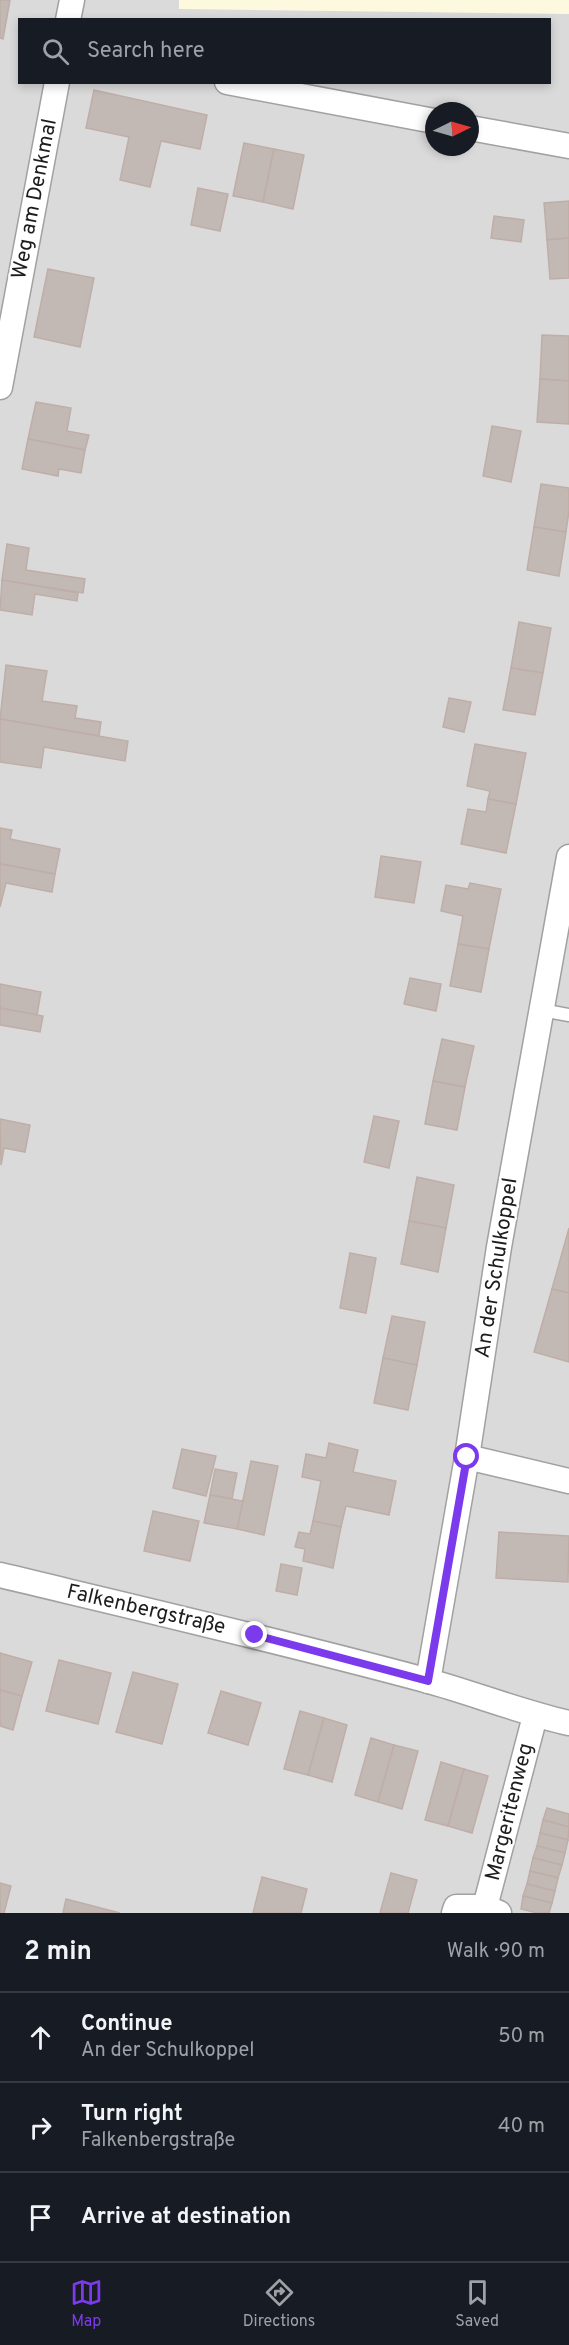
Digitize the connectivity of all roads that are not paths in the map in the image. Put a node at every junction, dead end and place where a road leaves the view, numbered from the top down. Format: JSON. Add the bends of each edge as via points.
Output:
{"nodes":[{"id":1,"x":72,"y":0,"type":"edge"},
{"id":2,"x":68,"y":18,"type":"edge"},
{"id":3,"x":57,"y":84,"type":"edge"},
{"id":4,"x":238,"y":84,"type":"edge"},
{"id":5,"x":425,"y":119,"type":"edge"},
{"id":6,"x":479,"y":130,"type":"edge"},
{"id":7,"x":569,"y":146,"type":"edge"},
{"id":8,"x":0,"y":387,"type":"edge"},
{"id":9,"x":569,"y":856,"type":"edge"},
{"id":10,"x":541,"y":1010,"type":"junction"},
{"id":11,"x":569,"y":1015,"type":"edge"},
{"id":12,"x":467,"y":1457,"type":"junction"},
{"id":13,"x":569,"y":1481,"type":"edge"},
{"id":14,"x":0,"y":1575,"type":"edge"},
{"id":15,"x":428,"y":1681,"type":"junction"},
{"id":16,"x":535,"y":1716,"type":"junction"},
{"id":17,"x":569,"y":1723,"type":"edge"},
{"id":18,"x":492,"y":1910,"type":"edge"},
{"id":19,"x":454,"y":1913,"type":"edge"}],
"edges":[{"from":1,"to":2,"type":"street"},
{"from":3,"to":8,"type":"street","name":"Weg am Denkmal"},
{"from":4,"to":5,"type":"street"},
{"from":6,"to":7,"type":"street"},
{"from":9,"to":10,"type":"street","name":"An der Schulkoppel"},
{"from":10,"to":11,"type":"lane"},
{"from":10,"to":12,"type":"street","name":"An der Schulkoppel"},
{"from":12,"to":13,"type":"street"},
{"from":12,"to":15,"type":"street","name":"An der Schulkoppel"},
{"from":14,"to":15,"type":"street","name":"Falkenbergstraße","via":[[255,1635]]},
{"from":15,"to":16,"type":"street","name":"Falkenbergstraße"},
{"from":16,"to":17,"type":"street","name":"Falkenbergstraße"},
{"from":16,"to":18,"type":"street","name":"Margeritenweg"},
{"from":18,"to":19,"type":"street","name":"Margeritenweg","via":[[456,1907]]}]}
